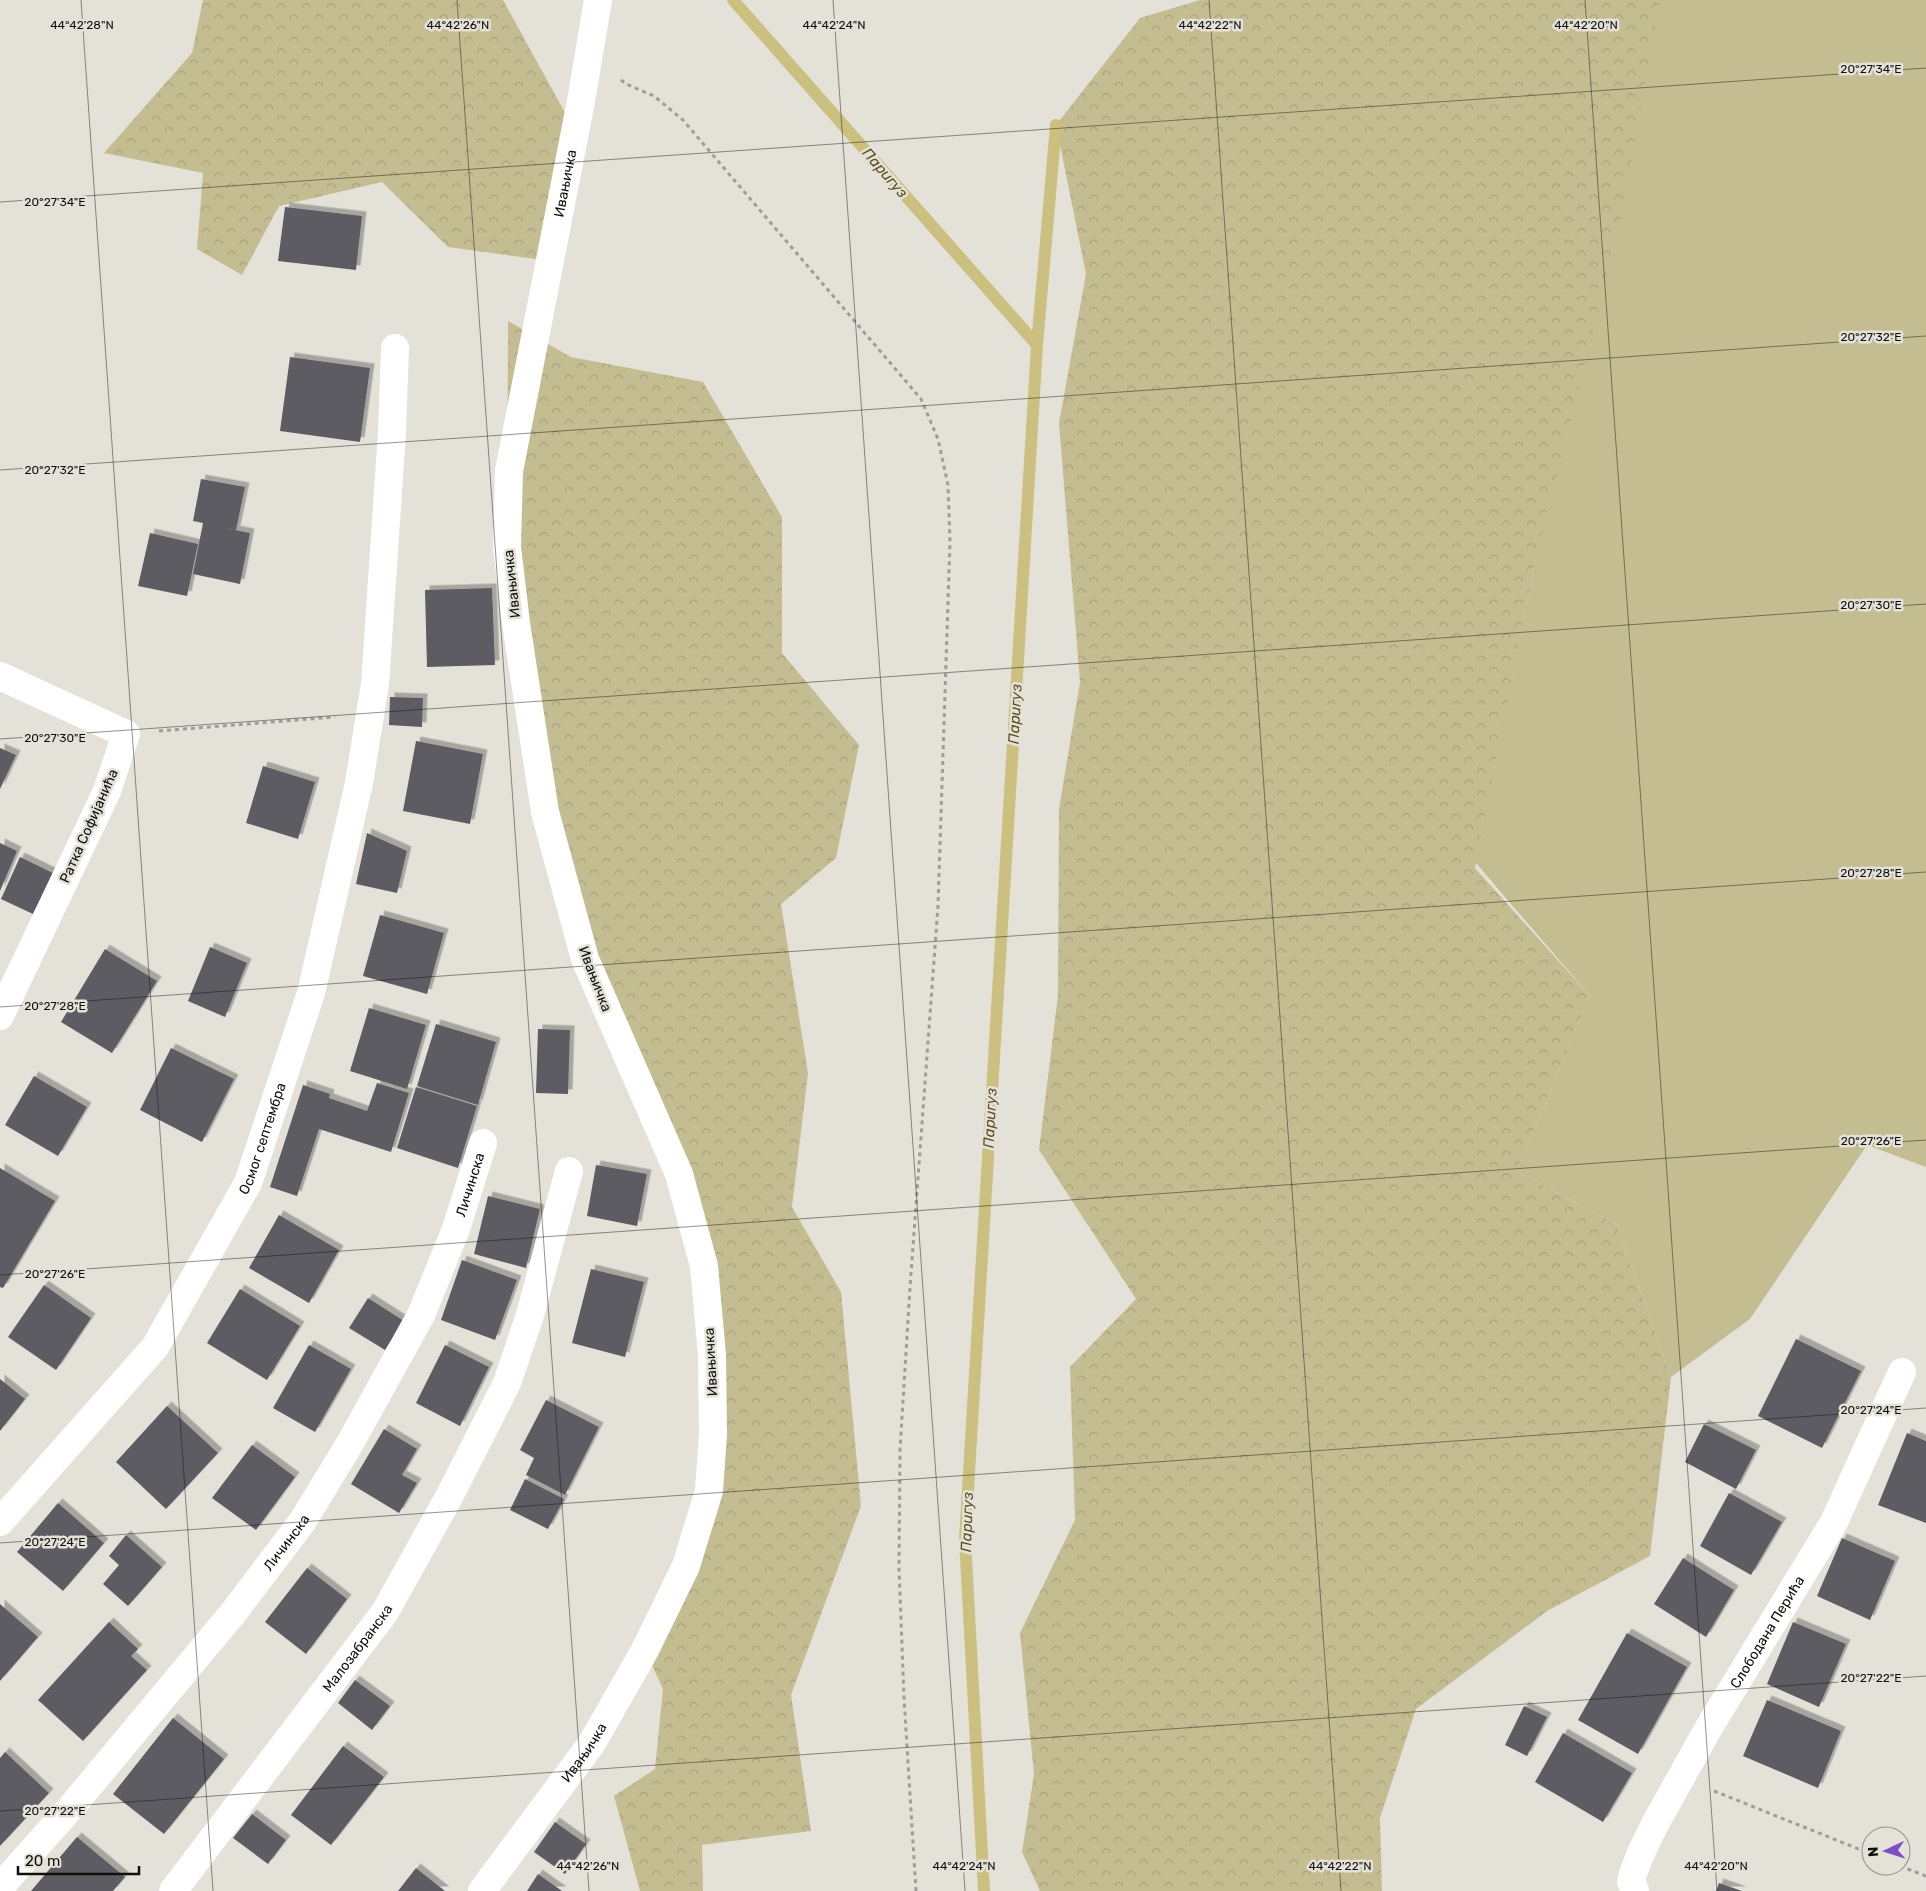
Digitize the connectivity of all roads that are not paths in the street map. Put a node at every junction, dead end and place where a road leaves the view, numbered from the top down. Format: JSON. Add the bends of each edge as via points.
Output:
{"nodes":[{"id":1,"x":598,"y":0,"type":"edge"},
{"id":2,"x":395,"y":348,"type":"dead end"},
{"id":3,"x":0,"y":676,"type":"edge"},
{"id":4,"x":0,"y":1016,"type":"edge"},
{"id":5,"x":483,"y":1143,"type":"dead end"},
{"id":6,"x":569,"y":1171,"type":"dead end"},
{"id":7,"x":1902,"y":1372,"type":"dead end"},
{"id":8,"x":0,"y":1522,"type":"edge"},
{"id":9,"x":0,"y":1887,"type":"edge"},
{"id":10,"x":174,"y":1891,"type":"edge"},
{"id":11,"x":482,"y":1891,"type":"edge"},
{"id":12,"x":1635,"y":1891,"type":"edge"}],
"edges":[{"from":1,"to":11,"type":"street","name":"Ивањичка","via":[[509,471],[507,547],[545,812],[585,959],[679,1174],[704,1266],[712,1355],[713,1434],[709,1491],[686,1566],[645,1650],[592,1743]]},
{"from":2,"to":8,"type":"street","name":"Осмог септембра","via":[[375,684],[359,783],[311,993],[248,1183],[155,1347]]},
{"from":3,"to":4,"type":"street","name":"Ратка Софијанића","via":[[126,734],[107,791]]},
{"from":5,"to":9,"type":"street","name":"Личинска","via":[[456,1228],[421,1315],[302,1522],[233,1613]]},
{"from":6,"to":10,"type":"street","name":"Малозабранска","via":[[530,1315],[507,1383],[450,1495],[385,1612]]},
{"from":7,"to":12,"type":"street","name":"Слободана Перића","via":[[1834,1522],[1680,1778],[1640,1855],[1631,1881]]}]}
